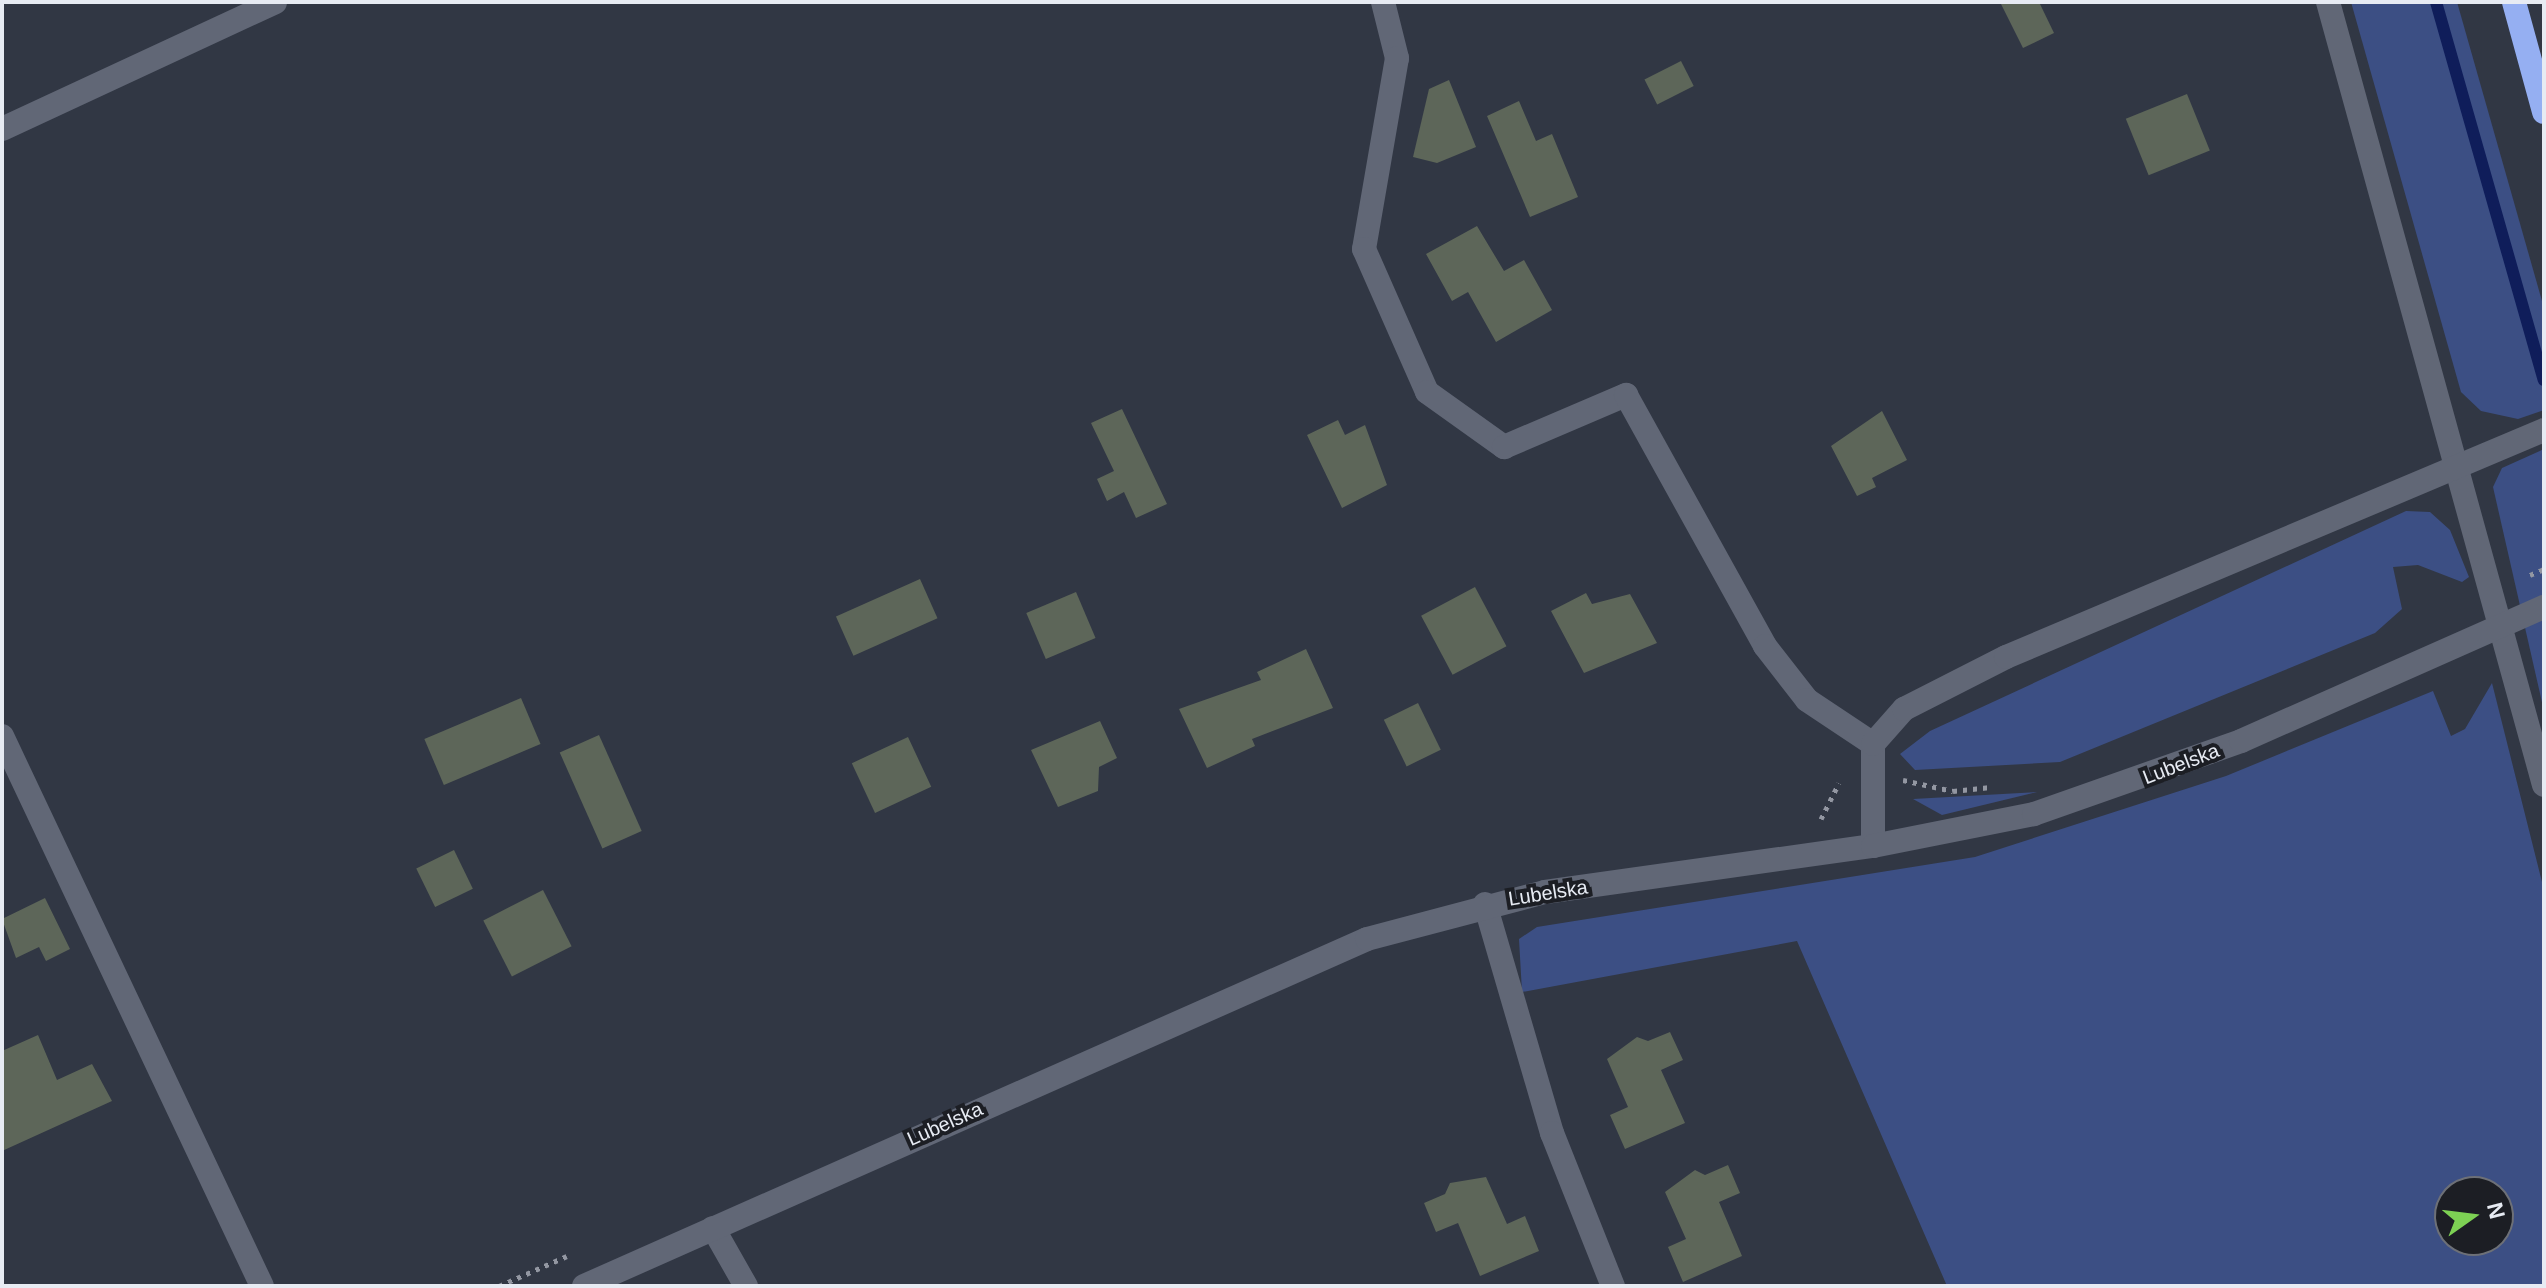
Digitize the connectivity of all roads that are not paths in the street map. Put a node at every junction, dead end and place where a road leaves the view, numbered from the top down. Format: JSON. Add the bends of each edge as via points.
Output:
{"nodes":[{"id":1,"x":275,"y":2,"type":"edge"},
{"id":2,"x":1383,"y":2,"type":"edge"},
{"id":3,"x":2328,"y":2,"type":"edge"},
{"id":4,"x":2514,"y":2,"type":"edge"},
{"id":5,"x":2544,"y":112,"type":"edge"},
{"id":6,"x":2,"y":129,"type":"edge"},
{"id":7,"x":2544,"y":430,"type":"edge"},
{"id":8,"x":2458,"y":463,"type":"junction"},
{"id":9,"x":2544,"y":607,"type":"edge"},
{"id":10,"x":2,"y":736,"type":"edge"},
{"id":11,"x":1873,"y":744,"type":"junction"},
{"id":12,"x":2544,"y":785,"type":"edge"},
{"id":13,"x":1873,"y":846,"type":"junction"},
{"id":14,"x":1485,"y":904,"type":"junction"},
{"id":15,"x":713,"y":1228,"type":"junction"},
{"id":16,"x":262,"y":1286,"type":"edge"},
{"id":17,"x":584,"y":1286,"type":"edge"},
{"id":18,"x":746,"y":1286,"type":"edge"},
{"id":19,"x":1613,"y":1286,"type":"edge"}],
"edges":[{"from":1,"to":6,"type":"street"},
{"from":2,"to":11,"type":"street","via":[[1397,58],[1364,249],[1427,392],[1504,447],[1626,395],[1765,646],[1807,700]]},
{"from":3,"to":8,"type":"street"},
{"from":4,"to":5,"type":"highway"},
{"from":7,"to":8,"type":"street"},
{"from":8,"to":11,"type":"street","via":[[2006,657],[1904,709]]},
{"from":8,"to":12,"type":"street"},
{"from":9,"to":13,"type":"street","name":"Lubelska","via":[[2084,799]]},
{"from":10,"to":16,"type":"street"},
{"from":11,"to":13,"type":"street"},
{"from":13,"to":14,"type":"street","name":"Lubelska"},
{"from":14,"to":15,"type":"street","name":"Lubelska","via":[[1323,956]]},
{"from":14,"to":19,"type":"street","via":[[1552,1133]]},
{"from":15,"to":17,"type":"street","name":"Lubelska"},
{"from":15,"to":18,"type":"street"}]}
